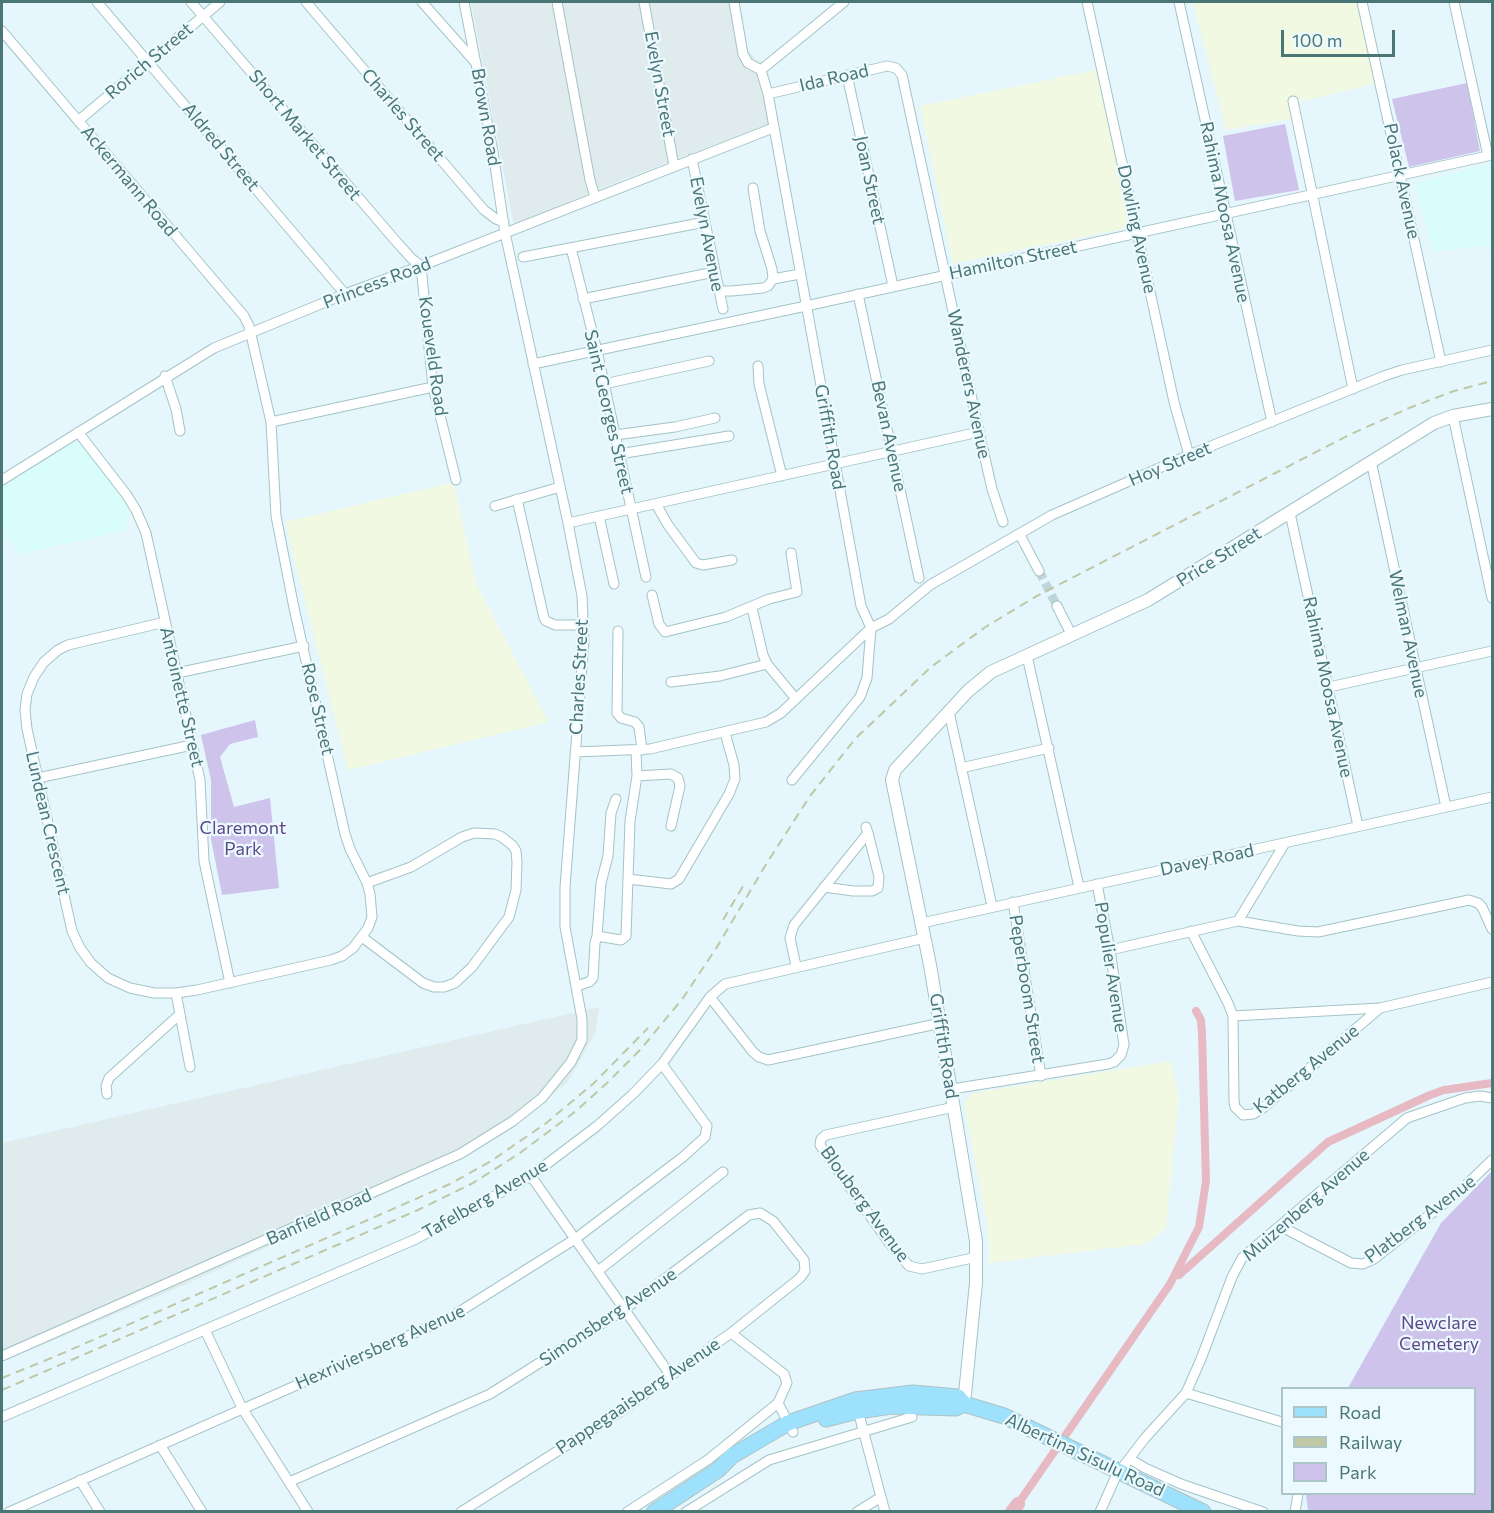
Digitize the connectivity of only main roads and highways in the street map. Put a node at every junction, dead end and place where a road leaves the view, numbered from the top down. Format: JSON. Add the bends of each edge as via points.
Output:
{"nodes":[{"id":1,"x":654,"y":1512,"type":"edge"},
{"id":2,"x":1203,"y":1512,"type":"edge"}],
"edges":[{"from":1,"to":2,"type":"main road","name":"Albertina Sisulu Road","via":[[718,1470],[732,1456],[790,1427],[828,1419],[857,1405],[956,1408],[964,1404],[1125,1465]]}]}
